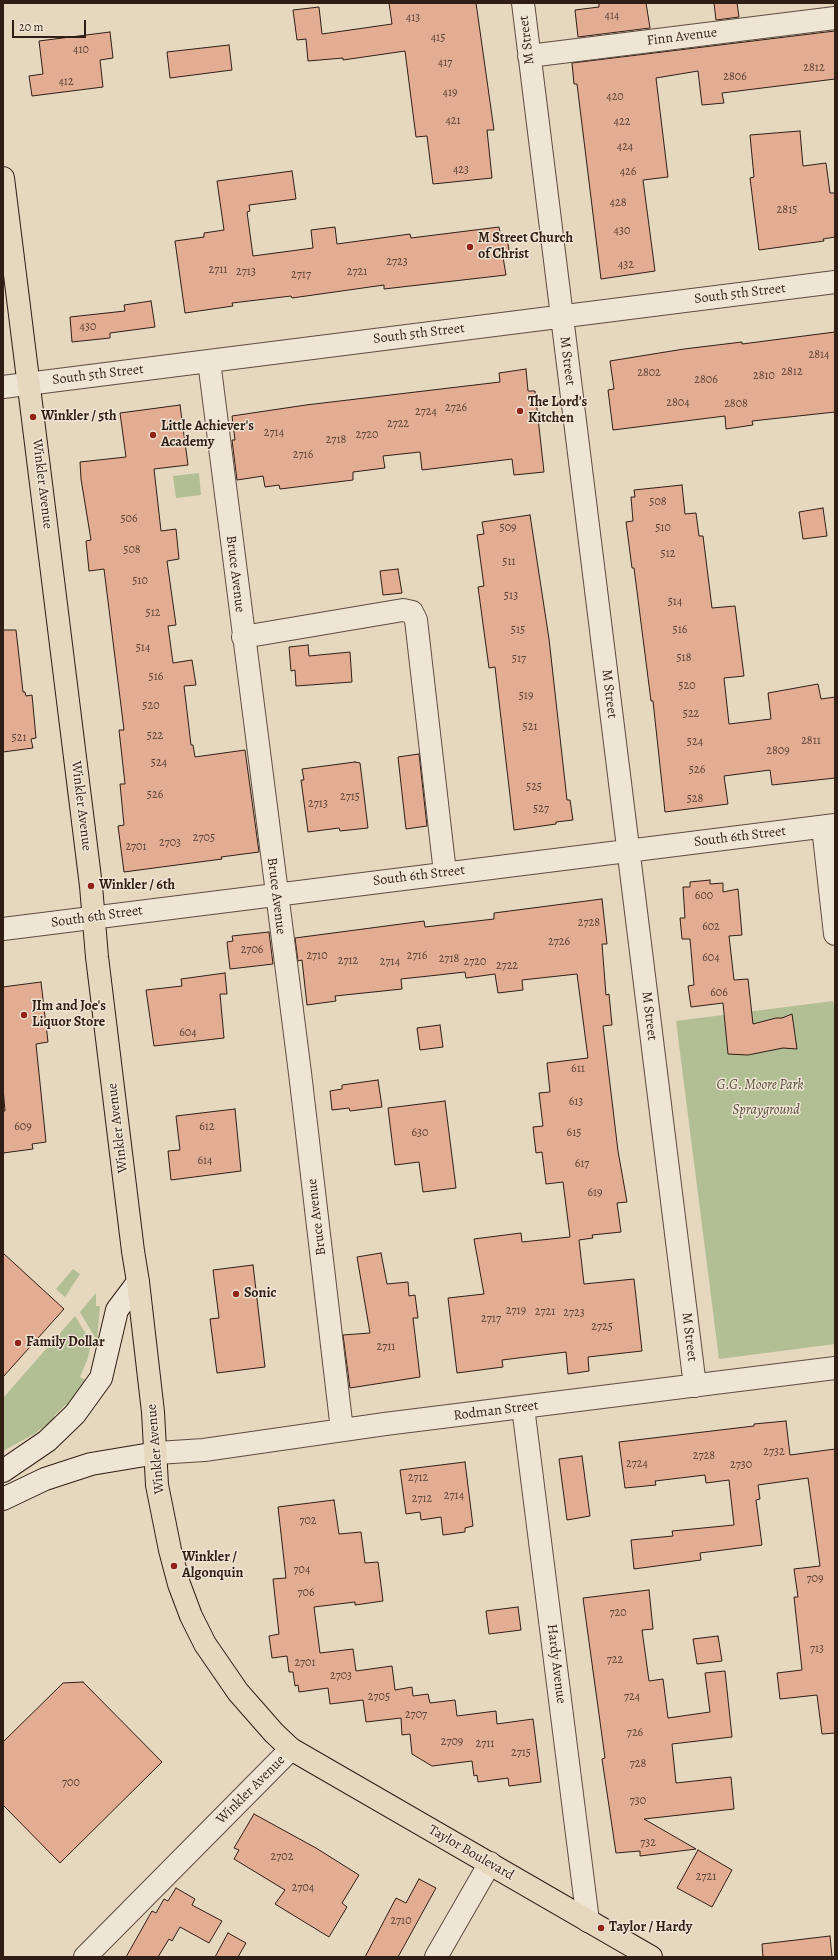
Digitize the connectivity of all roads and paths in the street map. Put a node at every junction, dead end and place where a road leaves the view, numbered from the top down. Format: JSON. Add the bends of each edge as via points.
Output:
{"nodes":[{"id":1,"x":523,"y":3,"type":"edge"},
{"id":2,"x":835,"y":18,"type":"edge"},
{"id":3,"x":529,"y":56,"type":"junction"},
{"id":4,"x":3,"y":178,"type":"edge"},
{"id":5,"x":835,"y":282,"type":"edge"},
{"id":6,"x":562,"y":316,"type":"junction"},
{"id":7,"x":209,"y":361,"type":"junction"},
{"id":8,"x":29,"y":384,"type":"junction"},
{"id":9,"x":3,"y":386,"type":"edge"},
{"id":10,"x":243,"y":637,"type":"junction"},
{"id":11,"x":829,"y":826,"type":"edge"},
{"id":12,"x":628,"y":851,"type":"junction"},
{"id":13,"x":444,"y":873,"type":"junction"},
{"id":14,"x":276,"y":894,"type":"junction"},
{"id":15,"x":95,"y":917,"type":"junction"},
{"id":16,"x":3,"y":929,"type":"edge"},
{"id":17,"x":835,"y":934,"type":"edge"},
{"id":18,"x":138,"y":1282,"type":"junction"},
{"id":19,"x":835,"y":1368,"type":"edge"},
{"id":20,"x":695,"y":1386,"type":"junction"},
{"id":21,"x":523,"y":1407,"type":"junction"},
{"id":22,"x":342,"y":1430,"type":"junction"},
{"id":23,"x":157,"y":1453,"type":"junction"},
{"id":24,"x":3,"y":1471,"type":"edge"},
{"id":25,"x":3,"y":1499,"type":"edge"},
{"id":26,"x":291,"y":1749,"type":"junction"},
{"id":27,"x":490,"y":1863,"type":"junction"},
{"id":28,"x":588,"y":1921,"type":"junction"},
{"id":29,"x":85,"y":1957,"type":"edge"},
{"id":30,"x":436,"y":1957,"type":"edge"},
{"id":31,"x":651,"y":1957,"type":"edge"}],
"edges":[{"from":1,"to":3,"type":"street","name":"M Street"},
{"from":2,"to":3,"type":"street","name":"Finn Avenue"},
{"from":3,"to":6,"type":"street","name":"M Street"},
{"from":4,"to":8,"type":"main road","name":"Winkler Avenue"},
{"from":5,"to":6,"type":"street","name":"South 5th Street"},
{"from":6,"to":7,"type":"street","name":"South 5th Street"},
{"from":6,"to":12,"type":"street","name":"M Street"},
{"from":7,"to":8,"type":"street","name":"South 5th Street"},
{"from":7,"to":10,"type":"street","name":"Bruce Avenue"},
{"from":8,"to":9,"type":"street","name":"South 5th Street"},
{"from":8,"to":15,"type":"main road","name":"Winkler Avenue"},
{"from":10,"to":13,"type":"street","via":[[403,610],[412,612],[416,620]]},
{"from":10,"to":14,"type":"street","name":"Bruce Avenue"},
{"from":11,"to":12,"type":"street","name":"South 6th Street"},
{"from":11,"to":17,"type":"street"},
{"from":12,"to":13,"type":"street","name":"South 6th Street"},
{"from":12,"to":20,"type":"street","name":"M Street"},
{"from":13,"to":14,"type":"street","name":"South 6th Street"},
{"from":14,"to":15,"type":"street","name":"South 6th Street"},
{"from":14,"to":22,"type":"street","name":"Bruce Avenue"},
{"from":15,"to":16,"type":"street","name":"South 6th Street"},
{"from":15,"to":18,"type":"main road","name":"Winkler Avenue","via":[[97,957]]},
{"from":18,"to":23,"type":"main road","name":"Winkler Avenue"},
{"from":18,"to":24,"type":"street","via":[[117,1310],[101,1378],[75,1414],[47,1441]]},
{"from":19,"to":20,"type":"street","name":"Rodman Street"},
{"from":20,"to":21,"type":"street","name":"Rodman Street"},
{"from":21,"to":22,"type":"street","name":"Rodman Street"},
{"from":21,"to":28,"type":"street","name":"Hardy Avenue"},
{"from":22,"to":23,"type":"street","name":"Rodman Street","via":[[204,1450]]},
{"from":23,"to":25,"type":"street","name":"Rodman Street","via":[[91,1464],[45,1479]]},
{"from":23,"to":26,"type":"main road","name":"Winkler Avenue","via":[[157,1485],[165,1530],[191,1616],[205,1644],[238,1692]]},
{"from":26,"to":27,"type":"main road","name":"Taylor Boulevard"},
{"from":26,"to":29,"type":"street","name":"Winkler Avenue"},
{"from":27,"to":28,"type":"main road","name":"Taylor Boulevard"},
{"from":27,"to":30,"type":"street"},
{"from":28,"to":31,"type":"main road","name":"Taylor Boulevard"}]}
